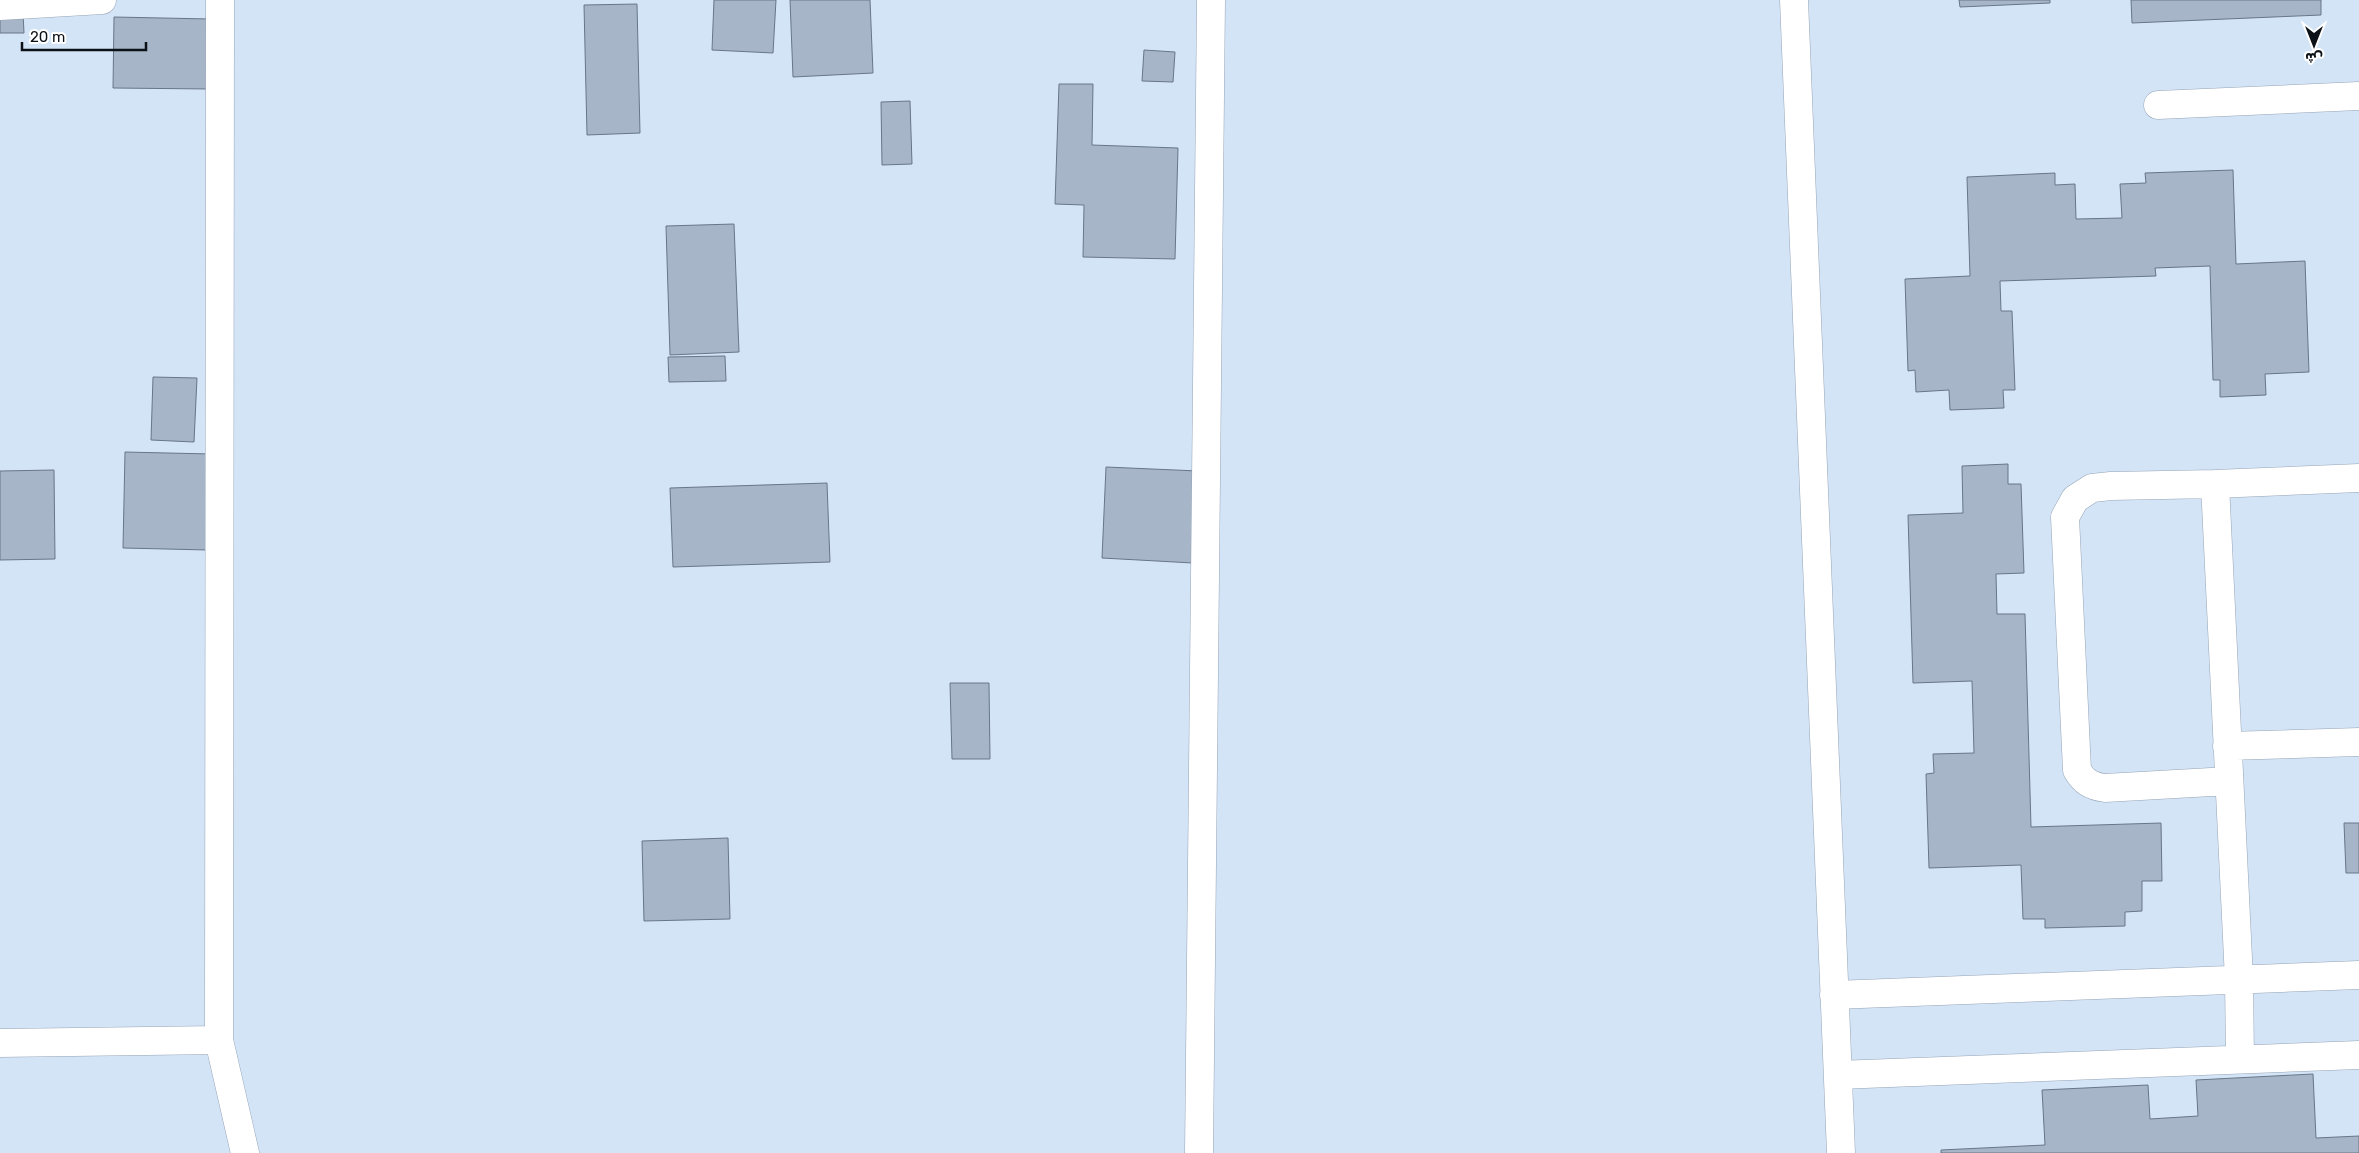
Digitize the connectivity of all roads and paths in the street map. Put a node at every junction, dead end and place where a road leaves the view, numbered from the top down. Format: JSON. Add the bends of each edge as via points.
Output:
{"nodes":[{"id":1,"x":102,"y":0,"type":"edge"},
{"id":2,"x":220,"y":0,"type":"edge"},
{"id":3,"x":1210,"y":0,"type":"edge"},
{"id":4,"x":1794,"y":0,"type":"edge"},
{"id":5,"x":0,"y":6,"type":"edge"},
{"id":6,"x":2359,"y":96,"type":"edge"},
{"id":7,"x":2158,"y":105,"type":"dead end"},
{"id":8,"x":2359,"y":478,"type":"edge"},
{"id":9,"x":2214,"y":484,"type":"junction"},
{"id":10,"x":2359,"y":742,"type":"edge"},
{"id":11,"x":2227,"y":746,"type":"junction"},
{"id":12,"x":2229,"y":781,"type":"junction"},
{"id":13,"x":2359,"y":975,"type":"edge"},
{"id":14,"x":2239,"y":979,"type":"junction"},
{"id":15,"x":1834,"y":995,"type":"junction"},
{"id":16,"x":219,"y":1040,"type":"junction"},
{"id":17,"x":0,"y":1043,"type":"edge"},
{"id":18,"x":2359,"y":1055,"type":"edge"},
{"id":19,"x":2240,"y":1059,"type":"junction"},
{"id":20,"x":1838,"y":1075,"type":"junction"},
{"id":21,"x":245,"y":1153,"type":"edge"},
{"id":22,"x":1199,"y":1153,"type":"edge"},
{"id":23,"x":1841,"y":1153,"type":"edge"}],
"edges":[{"from":1,"to":5,"type":"street"},
{"from":2,"to":16,"type":"street"},
{"from":3,"to":22,"type":"street"},
{"from":4,"to":15,"type":"street"},
{"from":6,"to":7,"type":"street"},
{"from":8,"to":9,"type":"street"},
{"from":9,"to":11,"type":"street"},
{"from":9,"to":12,"type":"street","via":[[2092,488],[2075,499],[2065,517],[2076,770],[2093,786],[2105,788]]},
{"from":10,"to":11,"type":"street"},
{"from":11,"to":12,"type":"street"},
{"from":12,"to":14,"type":"street"},
{"from":13,"to":14,"type":"street"},
{"from":14,"to":15,"type":"street"},
{"from":14,"to":19,"type":"street"},
{"from":15,"to":20,"type":"street"},
{"from":16,"to":17,"type":"street"},
{"from":16,"to":21,"type":"street"},
{"from":18,"to":19,"type":"street"},
{"from":19,"to":20,"type":"street"},
{"from":20,"to":23,"type":"street"}]}
